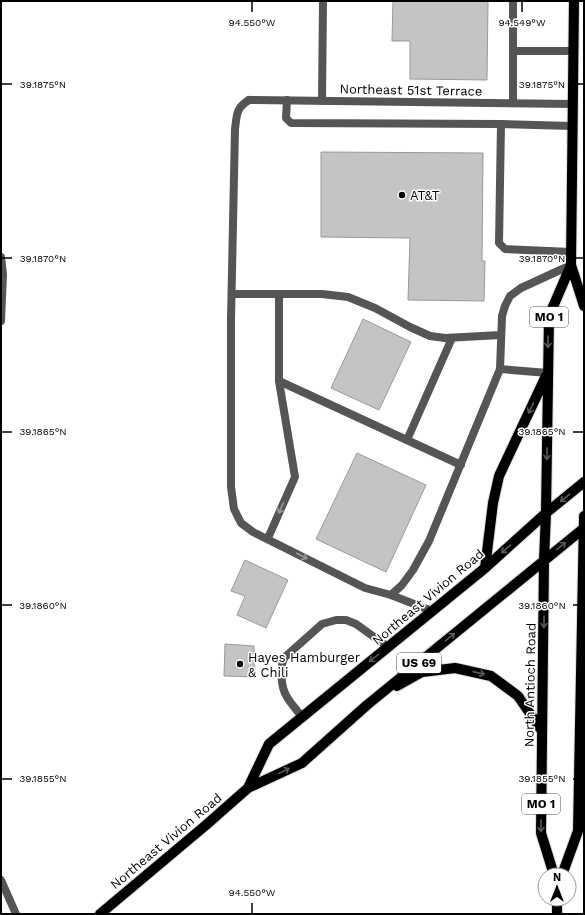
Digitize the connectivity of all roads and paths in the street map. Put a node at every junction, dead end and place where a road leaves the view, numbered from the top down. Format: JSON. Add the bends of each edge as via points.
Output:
{"nodes":[{"id":1,"x":323,"y":1,"type":"edge"},
{"id":2,"x":513,"y":1,"type":"edge"},
{"id":3,"x":574,"y":1,"type":"edge"},
{"id":4,"x":513,"y":51,"type":"junction"},
{"id":5,"x":574,"y":51,"type":"junction"},
{"id":6,"x":287,"y":100,"type":"junction"},
{"id":7,"x":322,"y":101,"type":"junction"},
{"id":8,"x":513,"y":103,"type":"junction"},
{"id":9,"x":573,"y":104,"type":"junction"},
{"id":10,"x":501,"y":124,"type":"junction"},
{"id":11,"x":572,"y":126,"type":"junction"},
{"id":12,"x":571,"y":252,"type":"junction"},
{"id":13,"x":1,"y":257,"type":"edge"},
{"id":14,"x":571,"y":265,"type":"junction"},
{"id":15,"x":232,"y":294,"type":"junction"},
{"id":16,"x":279,"y":294,"type":"junction"},
{"id":17,"x":584,"y":306,"type":"edge"},
{"id":18,"x":1,"y":321,"type":"edge"},
{"id":19,"x":502,"y":335,"type":"junction"},
{"id":20,"x":452,"y":338,"type":"junction"},
{"id":21,"x":500,"y":369,"type":"junction"},
{"id":22,"x":548,"y":373,"type":"junction"},
{"id":23,"x":279,"y":381,"type":"junction"},
{"id":24,"x":407,"y":440,"type":"junction"},
{"id":25,"x":461,"y":464,"type":"junction"},
{"id":26,"x":584,"y":482,"type":"edge"},
{"id":27,"x":546,"y":514,"type":"junction"},
{"id":28,"x":584,"y":516,"type":"edge"},
{"id":29,"x":584,"y":528,"type":"edge"},
{"id":30,"x":268,"y":538,"type":"junction"},
{"id":31,"x":544,"y":560,"type":"junction"},
{"id":32,"x":485,"y":568,"type":"junction"},
{"id":33,"x":391,"y":595,"type":"junction"},
{"id":34,"x":432,"y":611,"type":"junction"},
{"id":35,"x":388,"y":647,"type":"junction"},
{"id":36,"x":583,"y":654,"type":"edge"},
{"id":37,"x":367,"y":705,"type":"junction"},
{"id":38,"x":302,"y":717,"type":"junction"},
{"id":39,"x":542,"y":732,"type":"junction"},
{"id":40,"x":248,"y":788,"type":"junction"},
{"id":41,"x":552,"y":867,"type":"edge"},
{"id":42,"x":565,"y":867,"type":"edge"},
{"id":43,"x":1,"y":880,"type":"edge"},
{"id":44,"x":16,"y":914,"type":"edge"},
{"id":45,"x":100,"y":914,"type":"edge"}],
"edges":[{"from":1,"to":7,"type":"street"},
{"from":2,"to":4,"type":"street"},
{"from":3,"to":5,"type":"main road","number":"MO 1"},
{"from":4,"to":5,"type":"street"},
{"from":4,"to":8,"type":"street"},
{"from":5,"to":9,"type":"main road","number":"MO 1"},
{"from":6,"to":7,"type":"street","name":"Northeast 51st Terrace"},
{"from":6,"to":10,"type":"street","via":[[286,118],[290,123]]},
{"from":6,"to":15,"type":"street","name":"Northeast 51st Terrace","via":[[249,100],[241,105],[237,114]]},
{"from":7,"to":8,"type":"street","name":"Northeast 51st Terrace"},
{"from":8,"to":9,"type":"street","name":"Northeast 51st Terrace"},
{"from":9,"to":11,"type":"main road","number":"MO 1"},
{"from":10,"to":11,"type":"street"},
{"from":10,"to":12,"type":"street","via":[[499,243],[505,249]]},
{"from":11,"to":12,"type":"main road","number":"MO 1"},
{"from":12,"to":14,"type":"main road","number":"MO 1"},
{"from":13,"to":18,"type":"street"},
{"from":14,"to":17,"type":"main road","number":"MO 1"},
{"from":14,"to":19,"type":"street","via":[[521,288],[510,296],[502,316]]},
{"from":14,"to":22,"type":"main road","number":"MO 1","one_way":true,"via":[[549,316]]},
{"from":15,"to":16,"type":"street"},
{"from":15,"to":30,"type":"street","via":[[231,487],[234,509],[241,522],[253,532]]},
{"from":16,"to":20,"type":"street","via":[[348,297],[430,336]]},
{"from":16,"to":23,"type":"street"},
{"from":19,"to":20,"type":"street"},
{"from":19,"to":21,"type":"street"},
{"from":20,"to":24,"type":"street"},
{"from":21,"to":22,"type":"street"},
{"from":21,"to":25,"type":"street"},
{"from":22,"to":27,"type":"main road","name":"North Antioch Road","number":"MO 1","one_way":true},
{"from":22,"to":32,"type":"main road","one_way":true,"via":[[499,476]]},
{"from":23,"to":24,"type":"street"},
{"from":23,"to":30,"type":"street","one_way":true,"via":[[295,477]]},
{"from":24,"to":25,"type":"street"},
{"from":25,"to":33,"type":"street","via":[[429,541],[413,570]]},
{"from":26,"to":27,"type":"main road","name":"Northeast Vivion Road","number":"US 69","one_way":true},
{"from":27,"to":31,"type":"main road","name":"North Antioch Road","number":"MO 1"},
{"from":27,"to":32,"type":"main road","name":"Northeast Vivion Road","number":"US 69","one_way":true},
{"from":28,"to":29,"type":"main road","number":"MO 1"},
{"from":31,"to":29,"type":"main road","name":"Northeast Vivion Road","number":"US 69","one_way":true},
{"from":29,"to":36,"type":"main road","number":"MO 1"},
{"from":30,"to":33,"type":"street","one_way":true,"via":[[364,588]]},
{"from":37,"to":31,"type":"main road","name":"Northeast Vivion Road","number":"US 69","one_way":true},
{"from":31,"to":39,"type":"main road","name":"North Antioch Road","number":"MO 1","one_way":true},
{"from":32,"to":34,"type":"main road","name":"Northeast Vivion Road","number":"US 69"},
{"from":33,"to":34,"type":"street"},
{"from":34,"to":35,"type":"main road","name":"Northeast Vivion Road","number":"US 69"},
{"from":35,"to":38,"type":"main road","name":"Northeast Vivion Road","number":"US 69","one_way":true},
{"from":35,"to":38,"type":"street","via":[[356,624],[346,620],[322,624],[282,661],[282,682],[286,695]]},
{"from":36,"to":42,"type":"main road","number":"MO 1","via":[[578,831]]},
{"from":37,"to":39,"type":"main road","one_way":true,"via":[[422,672],[455,668],[491,676],[518,696]]},
{"from":40,"to":37,"type":"main road","name":"Northeast Vivion Road","number":"US 69","one_way":true,"via":[[302,763]]},
{"from":38,"to":40,"type":"main road","name":"Northeast Vivion Road","number":"US 69","via":[[269,744]]},
{"from":39,"to":41,"type":"main road","name":"North Antioch Road","number":"MO 1","one_way":true,"via":[[541,833]]},
{"from":40,"to":45,"type":"main road","name":"Northeast Vivion Road","number":"US 69"},
{"from":43,"to":44,"type":"street"}]}
